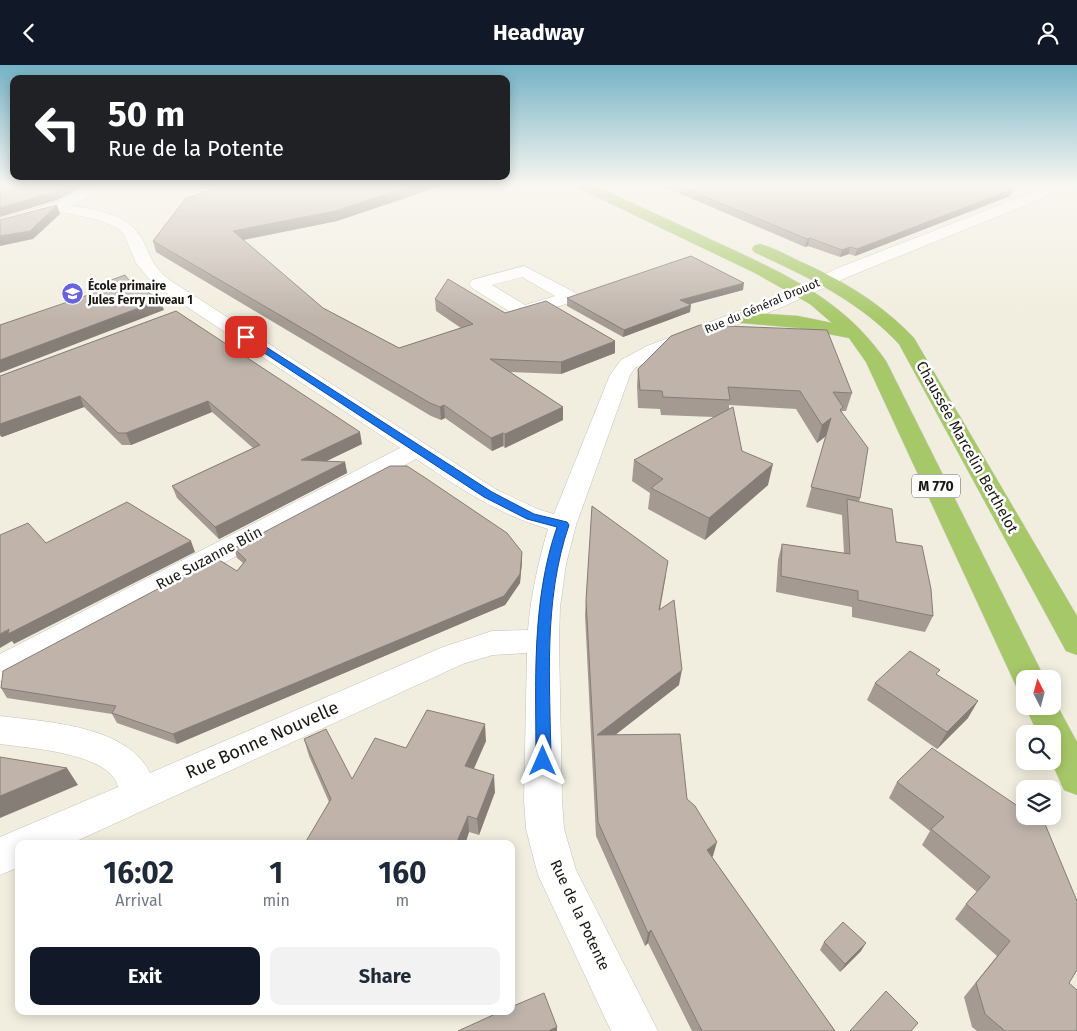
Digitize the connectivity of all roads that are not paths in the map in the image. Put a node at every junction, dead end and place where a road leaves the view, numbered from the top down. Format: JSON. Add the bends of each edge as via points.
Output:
{"nodes":[{"id":1,"x":126,"y":230,"type":"edge"},
{"id":2,"x":679,"y":230,"type":"edge"},
{"id":3,"x":951,"y":230,"type":"edge"},
{"id":4,"x":746,"y":243,"type":"dead end"},
{"id":5,"x":826,"y":280,"type":"junction"},
{"id":6,"x":802,"y":291,"type":"junction"},
{"id":7,"x":547,"y":305,"type":"edge"},
{"id":8,"x":568,"y":317,"type":"edge"},
{"id":9,"x":738,"y":317,"type":"junction"},
{"id":10,"x":855,"y":333,"type":"junction"},
{"id":11,"x":418,"y":448,"type":"junction"},
{"id":12,"x":563,"y":525,"type":"junction"},
{"id":13,"x":543,"y":641,"type":"junction"},
{"id":14,"x":1077,"y":643,"type":"edge"},
{"id":15,"x":0,"y":669,"type":"edge"},
{"id":16,"x":1025,"y":670,"type":"edge"},
{"id":17,"x":1046,"y":715,"type":"edge"},
{"id":18,"x":0,"y":730,"type":"edge"},
{"id":19,"x":1077,"y":779,"type":"edge"},
{"id":20,"x":138,"y":795,"type":"junction"},
{"id":21,"x":37,"y":840,"type":"edge"},
{"id":22,"x":15,"y":850,"type":"edge"},
{"id":23,"x":0,"y":856,"type":"edge"},
{"id":24,"x":636,"y":1031,"type":"edge"}],
"edges":[{"from":1,"to":11,"type":"street","via":[[151,275],[188,309]]},
{"from":2,"to":6,"type":"main road","number":"M 770"},
{"from":3,"to":5,"type":"street","name":"Rue du Général Drouot"},
{"from":4,"to":5,"type":"main road","number":"M 770"},
{"from":5,"to":6,"type":"street","name":"Rue du Général Drouot"},
{"from":5,"to":14,"type":"main road","name":"Chaussée Marcelin Berthelot","number":"M 770","via":[[860,300],[891,324],[907,342]]},
{"from":6,"to":9,"type":"street","name":"Rue du Général Drouot"},
{"from":6,"to":10,"type":"main road","number":"M 770","via":[[825,306]]},
{"from":7,"to":8,"type":"street"},
{"from":9,"to":10,"type":"main road","via":[[798,322]]},
{"from":9,"to":12,"type":"street","name":"Rue du Général Drouot","via":[[631,352]]},
{"from":10,"to":16,"type":"main road","number":"M 770","via":[[876,361]]},
{"from":11,"to":12,"type":"street","via":[[508,506],[530,517]]},
{"from":11,"to":15,"type":"street","name":"Rue Suzanne Blin"},
{"from":12,"to":13,"type":"street","name":"Rue de la Potente","via":[[552,564]]},
{"from":13,"to":20,"type":"street","name":"Rue Bonne Nouvelle","via":[[492,643],[454,655]]},
{"from":13,"to":24,"type":"street","name":"Rue de la Potente","via":[[545,829],[551,855]]},
{"from":17,"to":19,"type":"main road"},
{"from":18,"to":20,"type":"street","via":[[94,746],[111,755],[131,773]]},
{"from":20,"to":21,"type":"street","name":"Rue Bonne Nouvelle"},
{"from":22,"to":23,"type":"street"}]}
